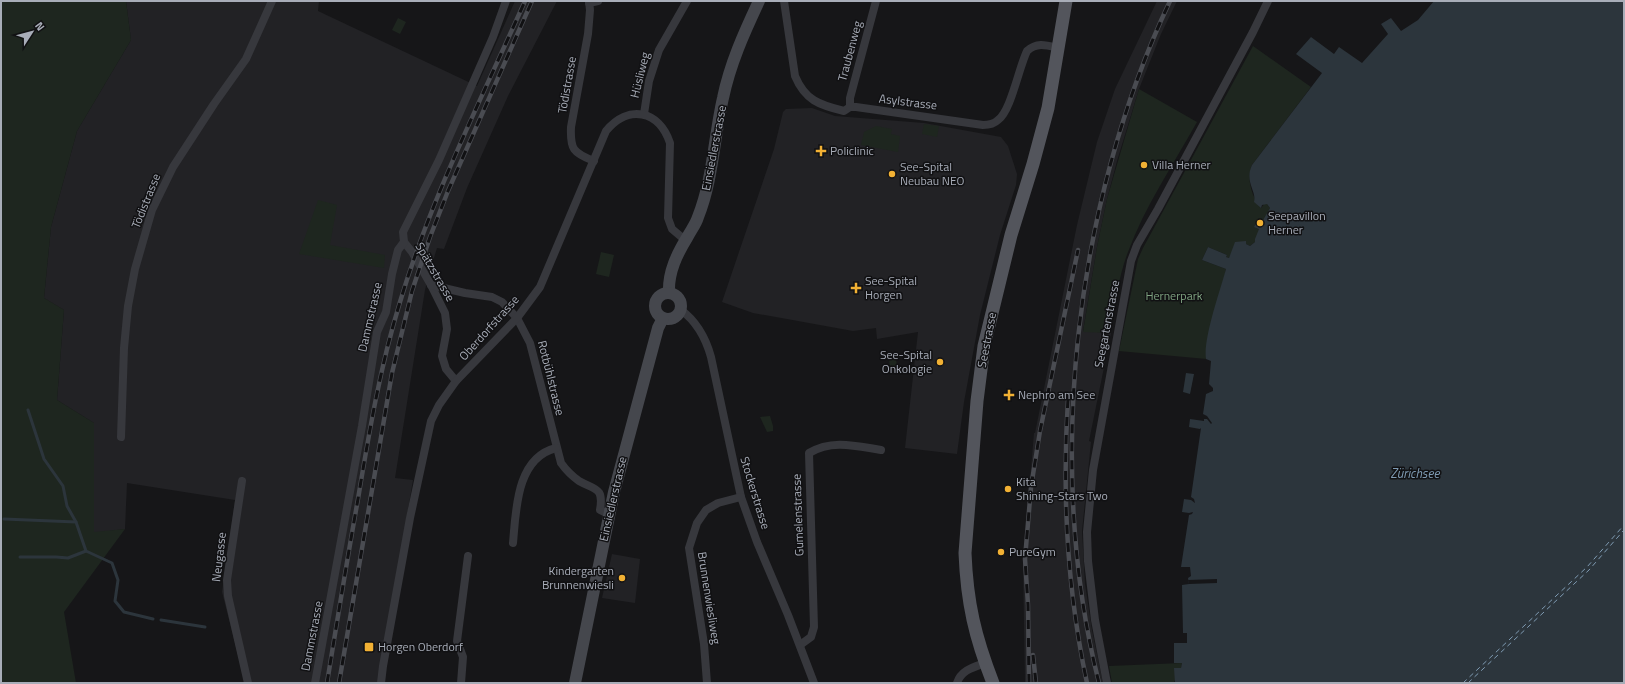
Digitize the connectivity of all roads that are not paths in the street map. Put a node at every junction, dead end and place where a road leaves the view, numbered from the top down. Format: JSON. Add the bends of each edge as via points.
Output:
{"nodes":[{"id":1,"x":272,"y":1,"type":"edge"},
{"id":2,"x":506,"y":1,"type":"edge"},
{"id":3,"x":598,"y":1,"type":"edge"},
{"id":4,"x":687,"y":1,"type":"edge"},
{"id":5,"x":759,"y":1,"type":"edge"},
{"id":6,"x":784,"y":1,"type":"edge"},
{"id":7,"x":876,"y":1,"type":"edge"},
{"id":8,"x":1066,"y":1,"type":"edge"},
{"id":9,"x":1268,"y":1,"type":"edge"},
{"id":10,"x":589,"y":2,"type":"edge"},
{"id":11,"x":1058,"y":48,"type":"junction"},
{"id":12,"x":850,"y":107,"type":"junction"},
{"id":13,"x":644,"y":114,"type":"junction"},
{"id":14,"x":594,"y":161,"type":"junction"},
{"id":15,"x":685,"y":240,"type":"junction"},
{"id":16,"x":404,"y":242,"type":"junction"},
{"id":17,"x":430,"y":282,"type":"junction"},
{"id":18,"x":669,"y":293,"type":"junction"},
{"id":19,"x":681,"y":310,"type":"junction"},
{"id":20,"x":517,"y":318,"type":"junction"},
{"id":21,"x":663,"y":318,"type":"junction"},
{"id":22,"x":456,"y":381,"type":"junction"},
{"id":23,"x":121,"y":438,"type":"dead end"},
{"id":24,"x":556,"y":448,"type":"junction"},
{"id":25,"x":881,"y":450,"type":"dead end"},
{"id":26,"x":242,"y":481,"type":"dead end"},
{"id":27,"x":741,"y":497,"type":"junction"},
{"id":28,"x":608,"y":514,"type":"junction"},
{"id":29,"x":513,"y":544,"type":"dead end"},
{"id":30,"x":468,"y":556,"type":"dead end"},
{"id":31,"x":800,"y":645,"type":"junction"},
{"id":32,"x":985,"y":663,"type":"junction"},
{"id":33,"x":957,"y":682,"type":"edge"},
{"id":34,"x":248,"y":683,"type":"edge"},
{"id":35,"x":315,"y":683,"type":"edge"},
{"id":36,"x":381,"y":683,"type":"edge"},
{"id":37,"x":461,"y":683,"type":"edge"},
{"id":38,"x":575,"y":683,"type":"edge"},
{"id":39,"x":707,"y":683,"type":"edge"},
{"id":40,"x":814,"y":683,"type":"edge"},
{"id":41,"x":994,"y":683,"type":"edge"},
{"id":42,"x":1107,"y":683,"type":"edge"}],
"edges":[{"from":1,"to":23,"type":"street","name":"Tödistrasse","via":[[246,59],[173,167],[152,210],[135,269],[128,306]]},
{"from":2,"to":16,"type":"street","name":"Dammstrasse","via":[[440,160],[403,232]]},
{"from":3,"to":10,"type":"street"},
{"from":4,"to":13,"type":"street","name":"Hüsliweg","via":[[659,50],[649,81]]},
{"from":5,"to":15,"type":"main road","name":"Einsiedlerstrasse","via":[[739,44],[730,72],[705,195],[698,218]]},
{"from":6,"to":12,"type":"street","name":"Asylstrasse","via":[[795,76],[799,85],[816,103],[844,111]]},
{"from":7,"to":12,"type":"street","name":"Traubenweg","via":[[850,98]]},
{"from":8,"to":11,"type":"main road","name":"Seestrasse"},
{"from":9,"to":42,"type":"street","name":"Seegartenstrasse","via":[[1137,245],[1132,261],[1093,470],[1087,532],[1095,620]]},
{"from":10,"to":14,"type":"street","name":"Tödistrasse","via":[[588,34],[570,141],[574,151]]},
{"from":11,"to":12,"type":"street","name":"Asylstrasse","via":[[1040,44],[1027,50],[1005,112],[993,124],[983,125]]},
{"from":11,"to":32,"type":"main road","name":"Seestrasse","via":[[1048,108],[1016,217],[984,346],[979,386],[965,553],[968,598],[978,645]]},
{"from":13,"to":14,"type":"street","name":"Oberdorfstrasse","via":[[632,114],[612,123]]},
{"from":13,"to":15,"type":"street","via":[[662,124],[670,143],[668,218],[672,229]]},
{"from":14,"to":20,"type":"street","name":"Oberdorfstrasse","via":[[540,288]]},
{"from":15,"to":18,"type":"main road","name":"Einsiedlerstrasse","via":[[670,276]]},
{"from":16,"to":17,"type":"street","name":"Spätzstrasse"},
{"from":16,"to":35,"type":"street","name":"Dammstrasse","via":[[398,250],[386,312],[377,332]]},
{"from":17,"to":20,"type":"street","name":"Rotbühlstrasse","via":[[465,293],[492,296],[502,302]]},
{"from":17,"to":22,"type":"street","name":"Spätzstrasse","via":[[445,313],[447,329],[442,356],[446,369]]},
{"from":18,"to":19,"type":"main road","via":[[674,294],[680,301]]},
{"from":18,"to":21,"type":"main road","via":[[658,298],[655,305],[657,313]]},
{"from":19,"to":21,"type":"main road","via":[[673,318]]},
{"from":19,"to":27,"type":"street","name":"Stockerstrasse","via":[[706,341]]},
{"from":20,"to":22,"type":"street","name":"Oberdorfstrasse"},
{"from":20,"to":24,"type":"street","name":"Rotbühlstrasse","via":[[530,343]]},
{"from":21,"to":28,"type":"main road","name":"Einsiedlerstrasse","via":[[645,374]]},
{"from":22,"to":36,"type":"street","name":"Oberdorfstrasse","via":[[439,404],[426,439]]},
{"from":24,"to":28,"type":"street","name":"Rotbühlstrasse","via":[[567,471],[600,493],[600,510]]},
{"from":24,"to":29,"type":"street","via":[[547,450],[539,456],[525,475],[520,488]]},
{"from":25,"to":31,"type":"street","name":"Gumelenstrasse","via":[[842,444],[822,446],[809,453],[814,627],[811,637]]},
{"from":26,"to":34,"type":"street","name":"Neugasse","via":[[227,580],[228,596]]},
{"from":27,"to":31,"type":"street","name":"Stockerstrasse"},
{"from":27,"to":39,"type":"street","name":"Brunnenwiesliweg","via":[[718,503],[706,510],[697,523],[689,548],[704,644]]},
{"from":28,"to":38,"type":"main road","name":"Einsiedlerstrasse"},
{"from":30,"to":37,"type":"street","via":[[457,641],[463,657]]},
{"from":31,"to":40,"type":"street","name":"Stockerstrasse"},
{"from":32,"to":33,"type":"street","via":[[966,671],[959,676]]},
{"from":32,"to":41,"type":"main road","name":"Seestrasse"}]}
